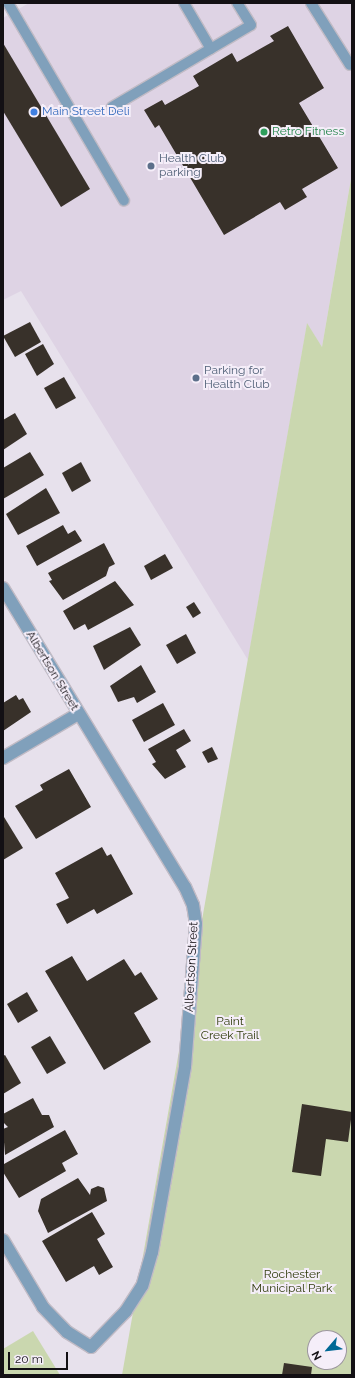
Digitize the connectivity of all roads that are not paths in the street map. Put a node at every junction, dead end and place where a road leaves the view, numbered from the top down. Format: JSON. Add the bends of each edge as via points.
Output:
{"nodes":[{"id":1,"x":8,"y":3,"type":"edge"},
{"id":2,"x":184,"y":3,"type":"edge"},
{"id":3,"x":237,"y":3,"type":"edge"},
{"id":4,"x":310,"y":3,"type":"edge"},
{"id":5,"x":211,"y":49,"type":"junction"},
{"id":6,"x":350,"y":65,"type":"dead end"},
{"id":7,"x":112,"y":107,"type":"dead end"},
{"id":8,"x":124,"y":200,"type":"dead end"},
{"id":9,"x":3,"y":588,"type":"edge"},
{"id":10,"x":78,"y":714,"type":"junction"},
{"id":11,"x":3,"y":758,"type":"edge"},
{"id":12,"x":3,"y":1240,"type":"edge"}],
"edges":[{"from":1,"to":8,"type":"lane"},
{"from":2,"to":5,"type":"lane"},
{"from":3,"to":5,"type":"lane","via":[[251,25]]},
{"from":4,"to":6,"type":"lane"},
{"from":5,"to":7,"type":"lane"},
{"from":9,"to":10,"type":"street","name":"Albertson Street"},
{"from":10,"to":11,"type":"street"},
{"from":10,"to":12,"type":"street","name":"Albertson Street","via":[[185,888],[193,906],[196,924],[185,1067],[152,1252],[142,1286],[126,1311],[91,1347],[66,1332],[43,1307]]}]}
